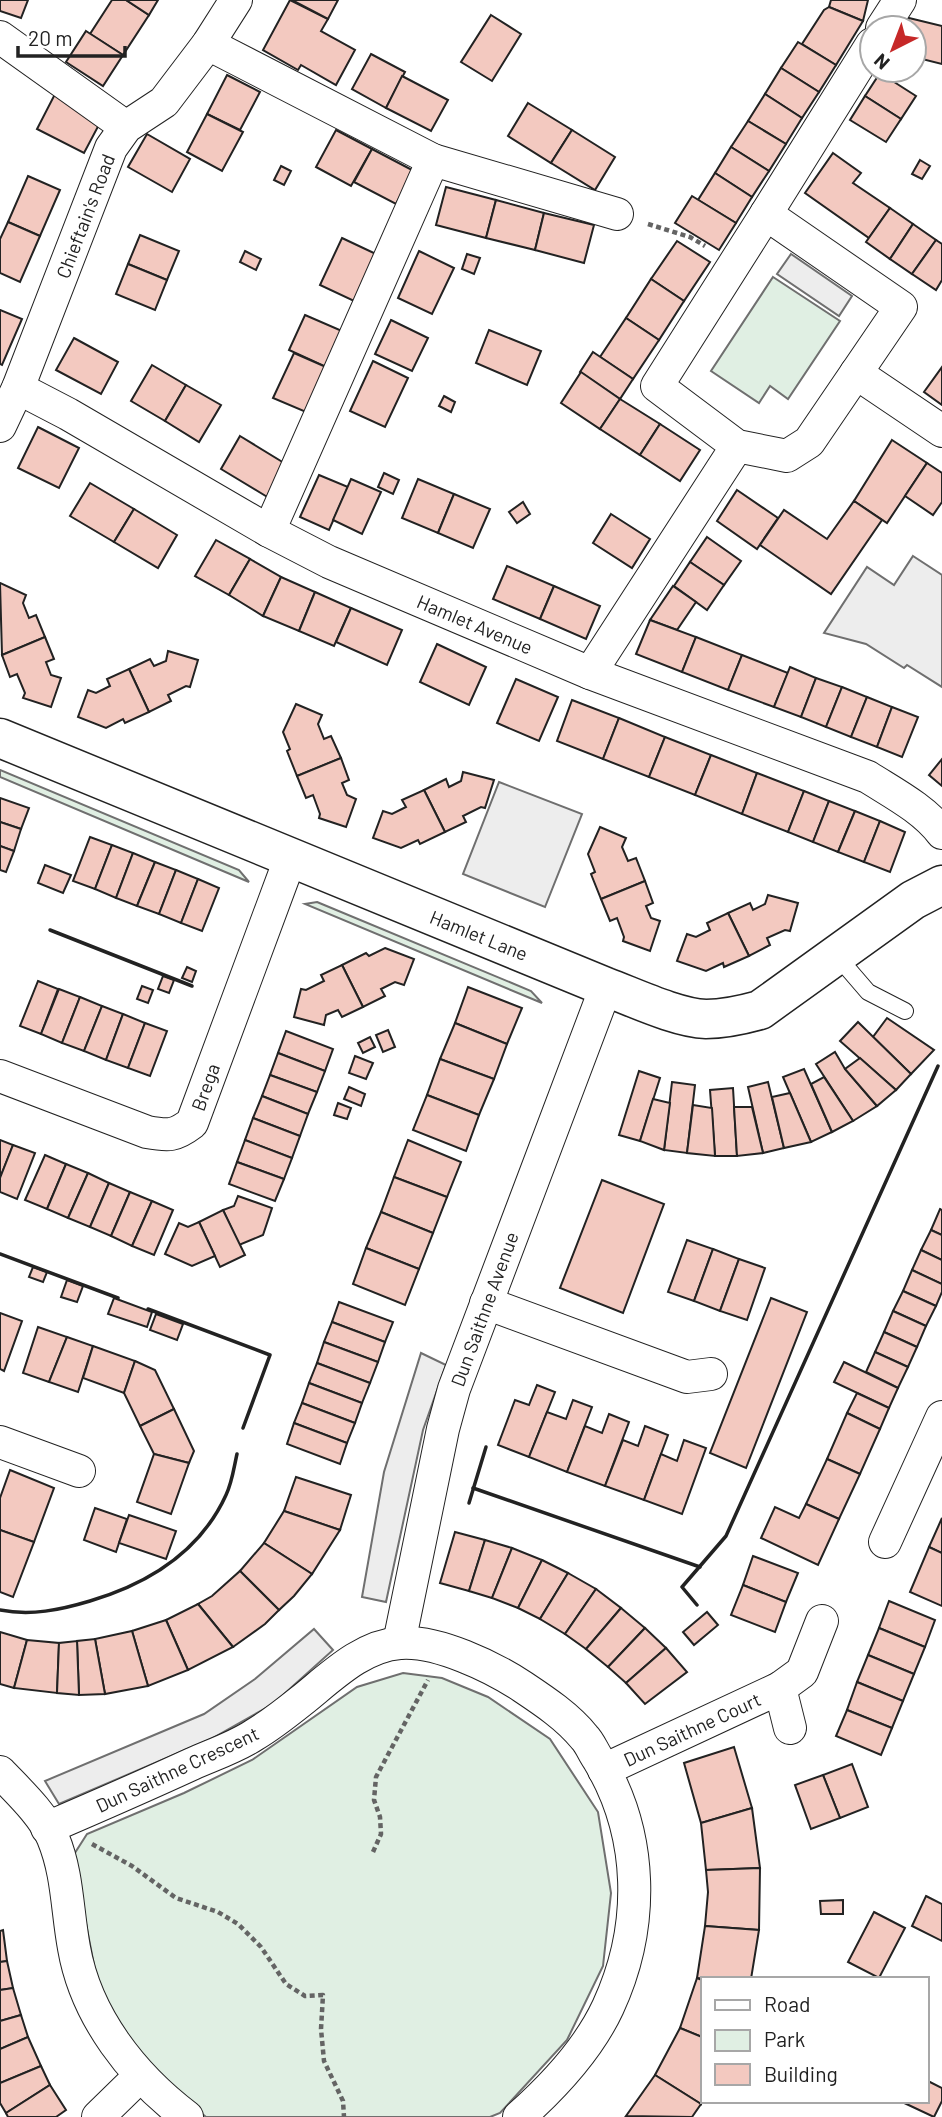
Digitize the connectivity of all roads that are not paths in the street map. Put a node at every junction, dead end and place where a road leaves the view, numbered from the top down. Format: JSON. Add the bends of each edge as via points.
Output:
{"nodes":[{"id":1,"x":236,"y":0,"type":"edge"},
{"id":2,"x":0,"y":37,"type":"edge"},
{"id":3,"x":208,"y":44,"type":"junction"},
{"id":4,"x":858,"y":66,"type":"edge"},
{"id":5,"x":126,"y":127,"type":"junction"},
{"id":6,"x":433,"y":160,"type":"junction"},
{"id":7,"x":617,"y":214,"type":"road end"},
{"id":8,"x":766,"y":214,"type":"junction"},
{"id":9,"x":856,"y":373,"type":"junction"},
{"id":10,"x":18,"y":388,"type":"junction"},
{"id":11,"x":0,"y":426,"type":"edge"},
{"id":12,"x":942,"y":430,"type":"edge"},
{"id":13,"x":737,"y":446,"type":"junction"},
{"id":14,"x":269,"y":531,"type":"junction"},
{"id":15,"x":590,"y":673,"type":"junction"},
{"id":16,"x":0,"y":738,"type":"edge"},
{"id":17,"x":942,"y":833,"type":"edge"},
{"id":18,"x":290,"y":859,"type":"junction"},
{"id":19,"x":942,"y":885,"type":"edge"},
{"id":20,"x":837,"y":956,"type":"junction"},
{"id":21,"x":606,"y":987,"type":"junction"},
{"id":22,"x":905,"y":1011,"type":"dead end"},
{"id":23,"x":0,"y":1076,"type":"edge"},
{"id":24,"x":486,"y":1303,"type":"junction"},
{"id":25,"x":711,"y":1374,"type":"dead end"},
{"id":26,"x":942,"y":1417,"type":"edge"},
{"id":27,"x":0,"y":1442,"type":"edge"},
{"id":28,"x":932,"y":1469,"type":"edge"},
{"id":29,"x":79,"y":1471,"type":"dead end"},
{"id":30,"x":885,"y":1542,"type":"dead end"},
{"id":31,"x":822,"y":1621,"type":"dead end"},
{"id":32,"x":400,"y":1643,"type":"junction"},
{"id":33,"x":780,"y":1688,"type":"junction"},
{"id":34,"x":790,"y":1728,"type":"dead end"},
{"id":35,"x":604,"y":1770,"type":"junction"},
{"id":36,"x":0,"y":1772,"type":"edge"},
{"id":37,"x":50,"y":1833,"type":"junction"},
{"id":38,"x":140,"y":2076,"type":"junction"},
{"id":39,"x":97,"y":2117,"type":"edge"},
{"id":40,"x":187,"y":2117,"type":"edge"},
{"id":41,"x":519,"y":2117,"type":"edge"}],
"edges":[{"from":1,"to":3,"type":"street","name":"Chieftain's Road"},
{"from":2,"to":5,"type":"street"},
{"from":3,"to":5,"type":"street","name":"Chieftain's Road","via":[[164,102]]},
{"from":3,"to":6,"type":"street"},
{"from":4,"to":8,"type":"street"},
{"from":5,"to":10,"type":"street","name":"Chieftain's Road","via":[[111,148]]},
{"from":6,"to":7,"type":"street"},
{"from":6,"to":14,"type":"street"},
{"from":8,"to":9,"type":"street","via":[[901,307]]},
{"from":8,"to":13,"type":"street","via":[[657,386]]},
{"from":9,"to":12,"type":"street"},
{"from":9,"to":13,"type":"street","via":[[809,442],[787,456]]},
{"from":10,"to":11,"type":"street","name":"Chieftain's Road"},
{"from":10,"to":14,"type":"street","name":"Hamlet Avenue"},
{"from":13,"to":15,"type":"street"},
{"from":14,"to":15,"type":"street","name":"Hamlet Avenue","via":[[329,562]]},
{"from":15,"to":17,"type":"street","name":"Hamlet Avenue","via":[[867,777],[902,798]]},
{"from":16,"to":18,"type":"street","name":"Hamlet Lane"},
{"from":18,"to":21,"type":"street","name":"Hamlet Lane"},
{"from":18,"to":23,"type":"street","name":"Brega","via":[[192,1123],[179,1133],[147,1132]]},
{"from":19,"to":20,"type":"street","name":"Hamlet Lane","via":[[913,900]]},
{"from":20,"to":21,"type":"street","name":"Hamlet Lane","via":[[760,1010],[730,1018],[702,1019]]},
{"from":20,"to":22,"type":"lane","via":[[868,992]]},
{"from":21,"to":24,"type":"street","name":"Dun Saithne Avenue"},
{"from":24,"to":25,"type":"street","via":[[687,1377]]},
{"from":24,"to":32,"type":"street","name":"Dun Saithne Avenue","via":[[443,1429]]},
{"from":26,"to":28,"type":"street"},
{"from":27,"to":29,"type":"street"},
{"from":28,"to":30,"type":"street"},
{"from":31,"to":33,"type":"street","name":"Dun Saithne Court","via":[[802,1672]]},
{"from":32,"to":35,"type":"street","name":"Dun Saithne Crescent","via":[[462,1656],[501,1673],[545,1702],[584,1736]]},
{"from":32,"to":37,"type":"street","name":"Dun Saithne Crescent","via":[[351,1661],[252,1737]]},
{"from":33,"to":34,"type":"street","name":"Dun Saithne Court"},
{"from":33,"to":35,"type":"street","name":"Dun Saithne Court"},
{"from":35,"to":41,"type":"street","name":"Dun Saithne Crescent","via":[[629,1830],[635,1871],[634,1916],[626,1960],[607,2008],[577,2057]]},
{"from":36,"to":37,"type":"street"},
{"from":37,"to":38,"type":"street","via":[[66,1884],[85,1992]]},
{"from":38,"to":39,"type":"street"},
{"from":38,"to":40,"type":"street"}]}
